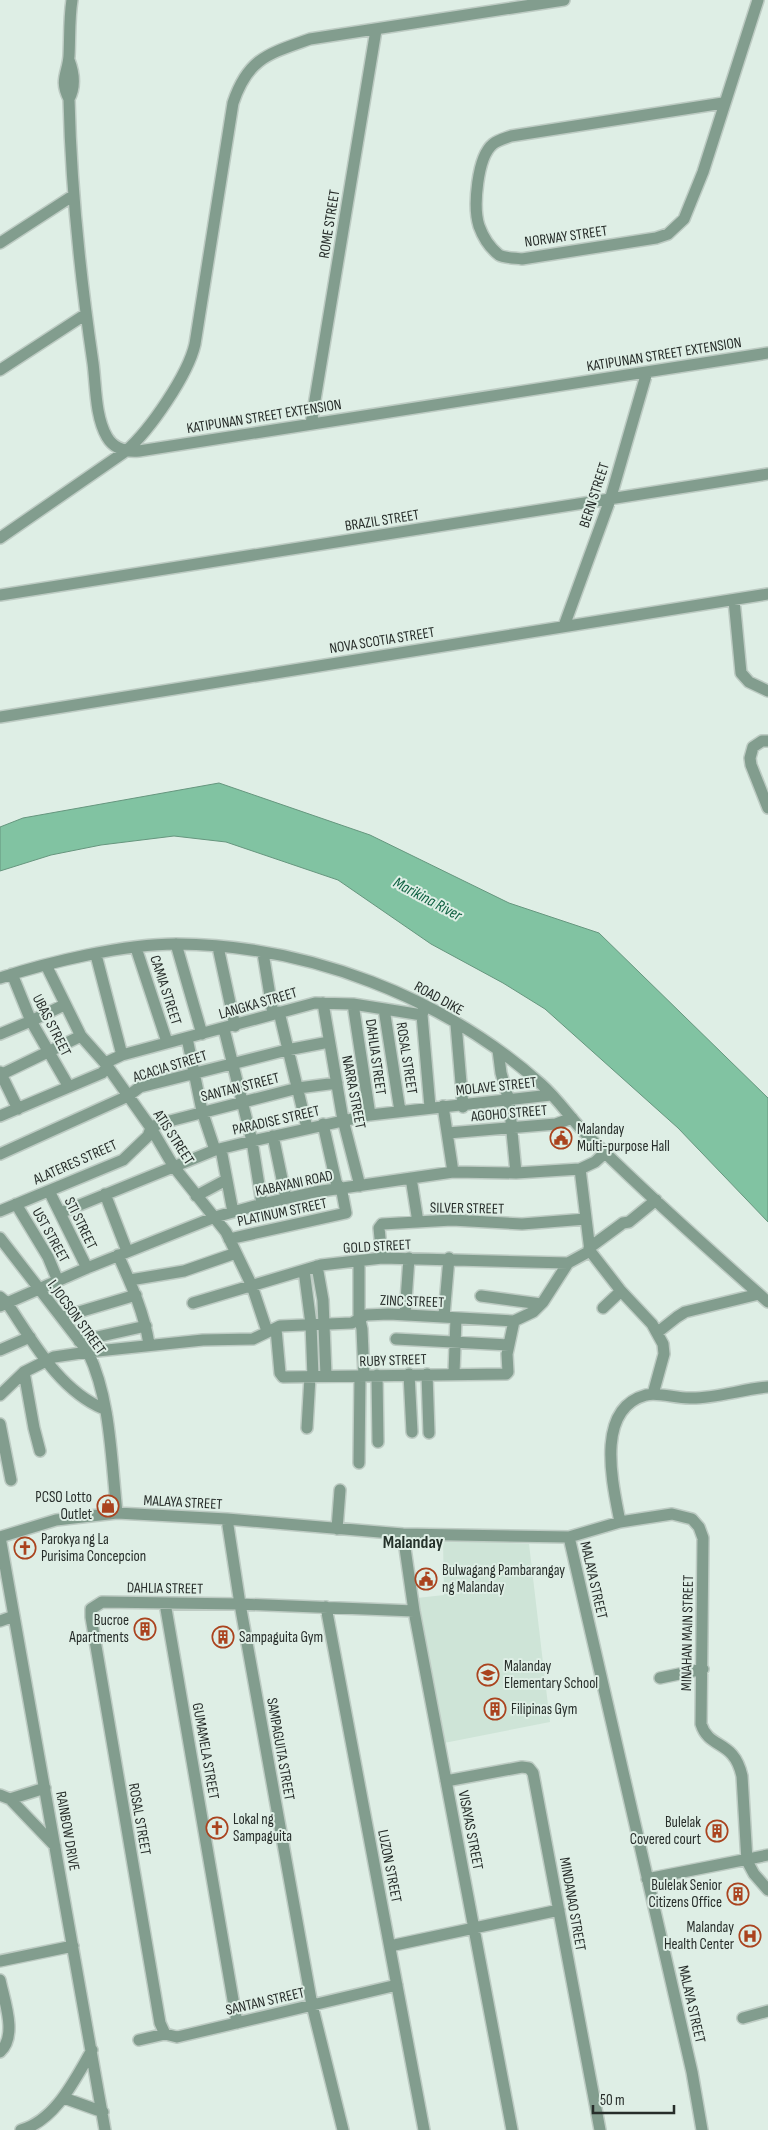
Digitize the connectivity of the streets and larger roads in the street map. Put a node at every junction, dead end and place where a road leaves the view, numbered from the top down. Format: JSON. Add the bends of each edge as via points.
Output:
{"nodes":[{"id":1,"x":72,"y":0,"type":"edge"},
{"id":2,"x":564,"y":0,"type":"edge"},
{"id":3,"x":758,"y":0,"type":"edge"},
{"id":4,"x":544,"y":2,"type":"edge"},
{"id":5,"x":376,"y":30,"type":"junction"},
{"id":6,"x":723,"y":103,"type":"junction"},
{"id":7,"x":74,"y":194,"type":"junction"},
{"id":8,"x":0,"y":243,"type":"edge"},
{"id":9,"x":86,"y":314,"type":"junction"},
{"id":10,"x":768,"y":353,"type":"edge"},
{"id":11,"x":0,"y":370,"type":"edge"},
{"id":12,"x":647,"y":372,"type":"junction"},
{"id":13,"x":311,"y":424,"type":"junction"},
{"id":14,"x":126,"y":451,"type":"junction"},
{"id":15,"x":768,"y":474,"type":"edge"},
{"id":16,"x":610,"y":500,"type":"junction"},
{"id":17,"x":0,"y":538,"type":"edge"},
{"id":18,"x":768,"y":594,"type":"edge"},
{"id":19,"x":0,"y":595,"type":"edge"},
{"id":20,"x":734,"y":600,"type":"junction"},
{"id":21,"x":564,"y":626,"type":"junction"},
{"id":22,"x":768,"y":691,"type":"edge"},
{"id":23,"x":0,"y":717,"type":"edge"},
{"id":24,"x":768,"y":741,"type":"edge"},
{"id":25,"x":768,"y":808,"type":"edge"},
{"id":26,"x":176,"y":944,"type":"junction"},
{"id":27,"x":218,"y":947,"type":"junction"},
{"id":28,"x":136,"y":948,"type":"junction"},
{"id":29,"x":263,"y":953,"type":"junction"},
{"id":30,"x":96,"y":955,"type":"junction"},
{"id":31,"x":46,"y":964,"type":"junction"},
{"id":32,"x":12,"y":974,"type":"junction"},
{"id":33,"x":0,"y":978,"type":"edge"},
{"id":34,"x":323,"y":1003,"type":"junction"},
{"id":35,"x":353,"y":1004,"type":"junction"},
{"id":36,"x":64,"y":1005,"type":"junction"},
{"id":37,"x":384,"y":1009,"type":"junction"},
{"id":38,"x":424,"y":1011,"type":"junction"},
{"id":39,"x":276,"y":1013,"type":"junction"},
{"id":40,"x":31,"y":1022,"type":"junction"},
{"id":41,"x":456,"y":1024,"type":"junction"},
{"id":42,"x":235,"y":1026,"type":"junction"},
{"id":43,"x":224,"y":1029,"type":"junction"},
{"id":44,"x":0,"y":1034,"type":"edge"},
{"id":45,"x":202,"y":1034,"type":"junction"},
{"id":46,"x":81,"y":1036,"type":"junction"},
{"id":47,"x":187,"y":1038,"type":"junction"},
{"id":48,"x":167,"y":1042,"type":"junction"},
{"id":49,"x":328,"y":1042,"type":"junction"},
{"id":50,"x":287,"y":1050,"type":"junction"},
{"id":51,"x":498,"y":1050,"type":"junction"},
{"id":52,"x":48,"y":1053,"type":"junction"},
{"id":53,"x":122,"y":1055,"type":"junction"},
{"id":54,"x":232,"y":1063,"type":"junction"},
{"id":55,"x":107,"y":1065,"type":"junction"},
{"id":56,"x":196,"y":1073,"type":"junction"},
{"id":57,"x":0,"y":1074,"type":"edge"},
{"id":58,"x":337,"y":1083,"type":"junction"},
{"id":59,"x":69,"y":1087,"type":"junction"},
{"id":60,"x":298,"y":1088,"type":"junction"},
{"id":61,"x":551,"y":1095,"type":"junction"},
{"id":62,"x":128,"y":1096,"type":"junction"},
{"id":63,"x":509,"y":1101,"type":"junction"},
{"id":64,"x":241,"y":1103,"type":"junction"},
{"id":65,"x":443,"y":1106,"type":"junction"},
{"id":66,"x":430,"y":1107,"type":"junction"},
{"id":67,"x":463,"y":1107,"type":"junction"},
{"id":68,"x":18,"y":1109,"type":"junction"},
{"id":69,"x":202,"y":1111,"type":"junction"},
{"id":70,"x":400,"y":1111,"type":"junction"},
{"id":71,"x":0,"y":1116,"type":"edge"},
{"id":72,"x":370,"y":1116,"type":"junction"},
{"id":73,"x":572,"y":1118,"type":"junction"},
{"id":74,"x":343,"y":1120,"type":"junction"},
{"id":75,"x":324,"y":1124,"type":"junction"},
{"id":76,"x":151,"y":1128,"type":"junction"},
{"id":77,"x":307,"y":1128,"type":"junction"},
{"id":78,"x":512,"y":1129,"type":"junction"},
{"id":79,"x":448,"y":1133,"type":"junction"},
{"id":80,"x":273,"y":1136,"type":"junction"},
{"id":81,"x":252,"y":1141,"type":"junction"},
{"id":82,"x":218,"y":1150,"type":"junction"},
{"id":83,"x":606,"y":1152,"type":"junction"},
{"id":84,"x":0,"y":1154,"type":"edge"},
{"id":85,"x":174,"y":1167,"type":"junction"},
{"id":86,"x":580,"y":1169,"type":"junction"},
{"id":87,"x":453,"y":1172,"type":"junction"},
{"id":88,"x":516,"y":1173,"type":"junction"},
{"id":89,"x":411,"y":1178,"type":"junction"},
{"id":90,"x":226,"y":1180,"type":"junction"},
{"id":91,"x":360,"y":1186,"type":"junction"},
{"id":92,"x":340,"y":1189,"type":"junction"},
{"id":93,"x":49,"y":1191,"type":"junction"},
{"id":94,"x":105,"y":1194,"type":"junction"},
{"id":95,"x":196,"y":1196,"type":"junction"},
{"id":96,"x":286,"y":1198,"type":"junction"},
{"id":97,"x":656,"y":1200,"type":"junction"},
{"id":98,"x":16,"y":1204,"type":"junction"},
{"id":99,"x":262,"y":1204,"type":"junction"},
{"id":100,"x":0,"y":1211,"type":"edge"},
{"id":101,"x":233,"y":1212,"type":"junction"},
{"id":102,"x":60,"y":1213,"type":"junction"},
{"id":103,"x":215,"y":1217,"type":"junction"},
{"id":104,"x":586,"y":1219,"type":"junction"},
{"id":105,"x":418,"y":1222,"type":"junction"},
{"id":106,"x":0,"y":1238,"type":"edge"},
{"id":107,"x":229,"y":1239,"type":"junction"},
{"id":108,"x":589,"y":1250,"type":"junction"},
{"id":109,"x":123,"y":1253,"type":"junction"},
{"id":110,"x":236,"y":1253,"type":"junction"},
{"id":111,"x":382,"y":1258,"type":"junction"},
{"id":112,"x":409,"y":1258,"type":"junction"},
{"id":113,"x":449,"y":1258,"type":"junction"},
{"id":114,"x":359,"y":1261,"type":"junction"},
{"id":115,"x":568,"y":1262,"type":"junction"},
{"id":116,"x":317,"y":1266,"type":"junction"},
{"id":117,"x":87,"y":1268,"type":"junction"},
{"id":118,"x":304,"y":1270,"type":"junction"},
{"id":119,"x":130,"y":1280,"type":"junction"},
{"id":120,"x":58,"y":1281,"type":"junction"},
{"id":121,"x":252,"y":1286,"type":"junction"},
{"id":122,"x":39,"y":1289,"type":"junction"},
{"id":123,"x":621,"y":1291,"type":"junction"},
{"id":124,"x":136,"y":1295,"type":"junction"},
{"id":125,"x":481,"y":1296,"type":"dead end"},
{"id":126,"x":764,"y":1298,"type":"edge"},
{"id":127,"x":2,"y":1302,"type":"edge"},
{"id":128,"x":193,"y":1303,"type":"dead end"},
{"id":129,"x":541,"y":1304,"type":"junction"},
{"id":130,"x":603,"y":1308,"type":"dead end"},
{"id":131,"x":405,"y":1315,"type":"junction"},
{"id":132,"x":444,"y":1316,"type":"junction"},
{"id":133,"x":62,"y":1317,"type":"junction"},
{"id":134,"x":360,"y":1318,"type":"junction"},
{"id":135,"x":456,"y":1318,"type":"junction"},
{"id":136,"x":514,"y":1321,"type":"junction"},
{"id":137,"x":324,"y":1323,"type":"junction"},
{"id":138,"x":311,"y":1324,"type":"junction"},
{"id":139,"x":146,"y":1326,"type":"junction"},
{"id":140,"x":272,"y":1330,"type":"junction"},
{"id":141,"x":658,"y":1332,"type":"junction"},
{"id":142,"x":30,"y":1337,"type":"junction"},
{"id":143,"x":396,"y":1339,"type":"dead end"},
{"id":144,"x":455,"y":1340,"type":"junction"},
{"id":145,"x":79,"y":1341,"type":"junction"},
{"id":146,"x":149,"y":1344,"type":"junction"},
{"id":147,"x":509,"y":1345,"type":"junction"},
{"id":148,"x":0,"y":1350,"type":"edge"},
{"id":149,"x":88,"y":1352,"type":"junction"},
{"id":150,"x":46,"y":1362,"type":"junction"},
{"id":151,"x":24,"y":1372,"type":"junction"},
{"id":152,"x":454,"y":1373,"type":"junction"},
{"id":153,"x":409,"y":1374,"type":"junction"},
{"id":154,"x":427,"y":1374,"type":"junction"},
{"id":155,"x":281,"y":1375,"type":"joint"},
{"id":156,"x":377,"y":1375,"type":"junction"},
{"id":157,"x":311,"y":1376,"type":"junction"},
{"id":158,"x":326,"y":1376,"type":"junction"},
{"id":159,"x":362,"y":1376,"type":"junction"},
{"id":160,"x":768,"y":1387,"type":"edge"},
{"id":161,"x":653,"y":1394,"type":"junction"},
{"id":162,"x":0,"y":1395,"type":"edge"},
{"id":163,"x":104,"y":1410,"type":"junction"},
{"id":164,"x":0,"y":1424,"type":"edge"},
{"id":165,"x":307,"y":1428,"type":"dead end"},
{"id":166,"x":412,"y":1432,"type":"dead end"},
{"id":167,"x":429,"y":1433,"type":"dead end"},
{"id":168,"x":378,"y":1442,"type":"dead end"},
{"id":169,"x":40,"y":1451,"type":"dead end"},
{"id":170,"x":359,"y":1463,"type":"dead end"},
{"id":171,"x":11,"y":1480,"type":"dead end"},
{"id":172,"x":340,"y":1490,"type":"dead end"},
{"id":173,"x":116,"y":1513,"type":"junction"},
{"id":174,"x":227,"y":1519,"type":"junction"},
{"id":175,"x":620,"y":1522,"type":"junction"},
{"id":176,"x":337,"y":1529,"type":"junction"},
{"id":177,"x":403,"y":1534,"type":"junction"},
{"id":178,"x":0,"y":1537,"type":"edge"},
{"id":179,"x":569,"y":1537,"type":"junction"},
{"id":180,"x":165,"y":1603,"type":"junction"},
{"id":181,"x":240,"y":1604,"type":"junction"},
{"id":182,"x":326,"y":1607,"type":"junction"},
{"id":183,"x":91,"y":1609,"type":"joint"},
{"id":184,"x":414,"y":1611,"type":"junction"},
{"id":185,"x":14,"y":1616,"type":"junction"},
{"id":186,"x":0,"y":1621,"type":"edge"},
{"id":187,"x":703,"y":1669,"type":"junction"},
{"id":188,"x":660,"y":1678,"type":"dead end"},
{"id":189,"x":446,"y":1782,"type":"junction"},
{"id":190,"x":44,"y":1788,"type":"junction"},
{"id":191,"x":5,"y":1797,"type":"edge"},
{"id":192,"x":55,"y":1847,"type":"junction"},
{"id":193,"x":768,"y":1854,"type":"edge"},
{"id":194,"x":746,"y":1861,"type":"junction"},
{"id":195,"x":647,"y":1879,"type":"junction"},
{"id":196,"x":768,"y":1890,"type":"edge"},
{"id":197,"x":559,"y":1910,"type":"junction"},
{"id":198,"x":474,"y":1929,"type":"junction"},
{"id":199,"x":73,"y":1946,"type":"junction"},
{"id":200,"x":390,"y":1946,"type":"junction"},
{"id":201,"x":0,"y":1961,"type":"edge"},
{"id":202,"x":0,"y":1980,"type":"edge"},
{"id":203,"x":397,"y":1985,"type":"junction"},
{"id":204,"x":312,"y":2005,"type":"junction"},
{"id":205,"x":768,"y":2011,"type":"edge"},
{"id":206,"x":743,"y":2018,"type":"dead end"},
{"id":207,"x":237,"y":2023,"type":"junction"},
{"id":208,"x":165,"y":2034,"type":"junction"},
{"id":209,"x":139,"y":2040,"type":"dead end"},
{"id":210,"x":92,"y":2050,"type":"junction"},
{"id":211,"x":0,"y":2052,"type":"edge"},
{"id":212,"x":64,"y":2098,"type":"junction"},
{"id":213,"x":103,"y":2112,"type":"junction"},
{"id":214,"x":21,"y":2130,"type":"edge"},
{"id":215,"x":105,"y":2130,"type":"edge"},
{"id":216,"x":343,"y":2130,"type":"edge"},
{"id":217,"x":424,"y":2130,"type":"edge"},
{"id":218,"x":512,"y":2130,"type":"edge"},
{"id":219,"x":600,"y":2130,"type":"edge"},
{"id":220,"x":702,"y":2130,"type":"edge"}],
"edges":[{"from":1,"to":7,"type":"street","via":[[65,91],[69,99]]},
{"from":2,"to":4,"type":"street"},
{"from":3,"to":6,"type":"street","name":"NORWAY STREET"},
{"from":4,"to":5,"type":"street"},
{"from":5,"to":13,"type":"street","name":"ROME STREET"},
{"from":5,"to":14,"type":"street","via":[[310,39],[270,54],[248,70],[238,85],[192,354],[147,429]]},
{"from":6,"to":6,"type":"street","name":"NORWAY STREET","via":[[684,218],[668,234],[522,259],[500,256],[486,241],[479,225],[477,204],[480,169],[494,144],[511,136]]},
{"from":7,"to":8,"type":"street"},
{"from":7,"to":9,"type":"street"},
{"from":9,"to":11,"type":"street"},
{"from":9,"to":14,"type":"street","via":[[101,421],[113,445]]},
{"from":10,"to":12,"type":"street","name":"KATIPUNAN STREET EXTENSION"},
{"from":12,"to":13,"type":"street","name":"KATIPUNAN STREET EXTENSION"},
{"from":12,"to":16,"type":"street","name":"BERN STREET"},
{"from":13,"to":14,"type":"street","name":"KATIPUNAN STREET EXTENSION"},
{"from":14,"to":17,"type":"street"},
{"from":15,"to":16,"type":"street","name":"BRAZIL STREET"},
{"from":16,"to":19,"type":"street","name":"BRAZIL STREET"},
{"from":16,"to":21,"type":"street","name":"BERN STREET"},
{"from":18,"to":20,"type":"street","name":"NOVA SCOTIA STREET"},
{"from":20,"to":21,"type":"street","name":"NOVA SCOTIA STREET"},
{"from":20,"to":22,"type":"street","via":[[741,673],[749,682]]},
{"from":21,"to":23,"type":"street","name":"NOVA SCOTIA STREET"},
{"from":24,"to":25,"type":"street","via":[[753,747],[750,758]]},
{"from":26,"to":27,"type":"street","name":"ROAD DIKE"},
{"from":26,"to":28,"type":"street","name":"ROAD DIKE"},
{"from":26,"to":45,"type":"street"},
{"from":27,"to":29,"type":"street","name":"ROAD DIKE"},
{"from":27,"to":42,"type":"street"},
{"from":28,"to":30,"type":"street","name":"ROAD DIKE"},
{"from":28,"to":48,"type":"street","name":"CAMIA STREET"},
{"from":29,"to":38,"type":"street","name":"ROAD DIKE","via":[[309,962],[380,985]]},
{"from":29,"to":39,"type":"street"},
{"from":30,"to":31,"type":"street","name":"ROAD DIKE"},
{"from":30,"to":53,"type":"street"},
{"from":31,"to":32,"type":"street","name":"ROAD DIKE"},
{"from":31,"to":36,"type":"street","name":"ATIS STREET"},
{"from":32,"to":33,"type":"street","name":"ROAD DIKE"},
{"from":32,"to":40,"type":"street","name":"UBAS STREET"},
{"from":34,"to":35,"type":"street","name":"LANGKA STREET"},
{"from":34,"to":39,"type":"street","name":"LANGKA STREET"},
{"from":34,"to":49,"type":"street","name":"NARRA STREET"},
{"from":35,"to":37,"type":"street","name":"LANGKA STREET"},
{"from":35,"to":72,"type":"street","name":"DAHLIA STREET"},
{"from":36,"to":40,"type":"street"},
{"from":36,"to":46,"type":"street","name":"ATIS STREET"},
{"from":37,"to":38,"type":"street","name":"LANGKA STREET"},
{"from":37,"to":70,"type":"street","name":"ROSAL STREET"},
{"from":38,"to":41,"type":"street","name":"ROAD DIKE"},
{"from":38,"to":66,"type":"street"},
{"from":39,"to":42,"type":"street","name":"LANGKA STREET"},
{"from":39,"to":50,"type":"street"},
{"from":40,"to":44,"type":"street"},
{"from":40,"to":52,"type":"street","name":"UBAS STREET"},
{"from":41,"to":51,"type":"street","name":"ROAD DIKE"},
{"from":41,"to":67,"type":"street"},
{"from":42,"to":43,"type":"street","name":"LANGKA STREET"},
{"from":43,"to":45,"type":"street","name":"LANGKA STREET"},
{"from":43,"to":54,"type":"street"},
{"from":45,"to":47,"type":"street","name":"LANGKA STREET"},
{"from":46,"to":52,"type":"street"},
{"from":46,"to":55,"type":"street","name":"ATIS STREET"},
{"from":47,"to":48,"type":"street","name":"LANGKA STREET"},
{"from":47,"to":56,"type":"street"},
{"from":48,"to":53,"type":"street","name":"LANGKA STREET"},
{"from":49,"to":50,"type":"street","name":"ACACIA STREET"},
{"from":49,"to":58,"type":"street","name":"NARRA STREET"},
{"from":50,"to":54,"type":"street","name":"ACACIA STREET"},
{"from":50,"to":60,"type":"street"},
{"from":51,"to":61,"type":"street","name":"ROAD DIKE"},
{"from":51,"to":63,"type":"street"},
{"from":52,"to":57,"type":"street"},
{"from":52,"to":59,"type":"street","name":"UBAS STREET"},
{"from":53,"to":55,"type":"street","name":"LANGKA STREET"},
{"from":54,"to":56,"type":"street","name":"ACACIA STREET"},
{"from":54,"to":64,"type":"street"},
{"from":55,"to":59,"type":"street","name":"LANGKA STREET","via":[[102,1073]]},
{"from":55,"to":62,"type":"street","name":"ATIS STREET"},
{"from":56,"to":62,"type":"street","name":"ACACIA STREET","via":[[140,1087]]},
{"from":56,"to":69,"type":"street"},
{"from":57,"to":68,"type":"street"},
{"from":58,"to":60,"type":"street","name":"SANTAN STREET"},
{"from":58,"to":74,"type":"street","name":"NARRA STREET"},
{"from":59,"to":68,"type":"street","name":"LANGKA STREET"},
{"from":60,"to":64,"type":"street","name":"SANTAN STREET"},
{"from":60,"to":77,"type":"street"},
{"from":61,"to":63,"type":"street","name":"MOLAVE STREET"},
{"from":61,"to":73,"type":"street","name":"ROAD DIKE"},
{"from":62,"to":76,"type":"street","name":"ATIS STREET"},
{"from":62,"to":84,"type":"street","name":"ACACIA STREET"},
{"from":63,"to":67,"type":"street","name":"MOLAVE STREET"},
{"from":63,"to":78,"type":"street"},
{"from":64,"to":69,"type":"street","name":"SANTAN STREET"},
{"from":64,"to":81,"type":"street"},
{"from":65,"to":66,"type":"street","name":"PARADISE STREET"},
{"from":65,"to":67,"type":"street","name":"MOLAVE STREET"},
{"from":65,"to":79,"type":"street"},
{"from":66,"to":70,"type":"street","name":"PARADISE STREET"},
{"from":68,"to":71,"type":"street","name":"LANGKA STREET"},
{"from":69,"to":76,"type":"street","name":"SANTAN STREET"},
{"from":69,"to":82,"type":"street"},
{"from":70,"to":72,"type":"street","name":"PARADISE STREET"},
{"from":72,"to":74,"type":"street","name":"PARADISE STREET"},
{"from":73,"to":78,"type":"street","name":"AGOHO STREET","via":[[556,1124]]},
{"from":73,"to":83,"type":"street","name":"ROAD DIKE"},
{"from":74,"to":75,"type":"street","name":"PARADISE STREET"},
{"from":74,"to":91,"type":"street","name":"NARRA STREET"},
{"from":75,"to":77,"type":"street","name":"PARADISE STREET"},
{"from":75,"to":92,"type":"street"},
{"from":76,"to":85,"type":"street","name":"ATIS STREET"},
{"from":76,"to":93,"type":"street","name":"ALATERES STREET","via":[[148,1136],[123,1160]]},
{"from":77,"to":80,"type":"street","name":"PARADISE STREET"},
{"from":78,"to":79,"type":"street","name":"AGOHO STREET"},
{"from":78,"to":88,"type":"street"},
{"from":79,"to":87,"type":"street"},
{"from":80,"to":81,"type":"street","name":"PARADISE STREET"},
{"from":80,"to":96,"type":"street"},
{"from":81,"to":82,"type":"street","name":"PARADISE STREET"},
{"from":81,"to":99,"type":"street"},
{"from":82,"to":85,"type":"street","name":"PARADISE STREET"},
{"from":82,"to":90,"type":"street"},
{"from":83,"to":86,"type":"street","name":"KABAYANI ROAD","via":[[596,1162]]},
{"from":83,"to":97,"type":"street","name":"ROAD DIKE"},
{"from":85,"to":94,"type":"street","name":"PARADISE STREET"},
{"from":85,"to":95,"type":"street","name":"ATIS STREET"},
{"from":86,"to":88,"type":"street","name":"KABAYANI ROAD"},
{"from":86,"to":104,"type":"street"},
{"from":87,"to":88,"type":"street","name":"KABAYANI ROAD"},
{"from":87,"to":89,"type":"street","name":"KABAYANI ROAD"},
{"from":89,"to":91,"type":"street","name":"KABAYANI ROAD"},
{"from":89,"to":105,"type":"street"},
{"from":90,"to":95,"type":"street"},
{"from":90,"to":101,"type":"street"},
{"from":91,"to":92,"type":"street","name":"KABAYANI ROAD"},
{"from":92,"to":96,"type":"street","name":"KABAYANI ROAD"},
{"from":92,"to":107,"type":"street","name":"PLATINUM STREET","via":[[347,1210],[344,1214]]},
{"from":93,"to":98,"type":"street","name":"ALATERES STREET"},
{"from":93,"to":102,"type":"street","name":"STI STREET"},
{"from":94,"to":102,"type":"street","name":"PARADISE STREET"},
{"from":94,"to":109,"type":"street"},
{"from":95,"to":103,"type":"street","name":"ATIS STREET"},
{"from":96,"to":99,"type":"street","name":"KABAYANI ROAD"},
{"from":97,"to":108,"type":"street"},
{"from":97,"to":126,"type":"street","name":"ROAD DIKE"},
{"from":98,"to":100,"type":"street","name":"ALATERES STREET"},
{"from":98,"to":120,"type":"street","name":"UST STREET","via":[[48,1257]]},
{"from":99,"to":101,"type":"street","name":"KABAYANI ROAD"},
{"from":101,"to":103,"type":"street","name":"KABAYANI ROAD"},
{"from":102,"to":117,"type":"street","name":"STI STREET"},
{"from":103,"to":107,"type":"street","name":"ATIS STREET"},
{"from":103,"to":109,"type":"street","name":"KABAYANI ROAD"},
{"from":104,"to":105,"type":"street","name":"SILVER STREET","via":[[522,1224],[452,1220]]},
{"from":104,"to":108,"type":"street"},
{"from":105,"to":111,"type":"street","name":"SILVER STREET","via":[[380,1226]]},
{"from":106,"to":122,"type":"street","name":"I. JOCSON STREET"},
{"from":107,"to":110,"type":"street","name":"ATIS STREET"},
{"from":108,"to":115,"type":"street"},
{"from":108,"to":123,"type":"street"},
{"from":109,"to":117,"type":"street","name":"KABAYANI ROAD"},
{"from":109,"to":119,"type":"street"},
{"from":110,"to":119,"type":"street","via":[[184,1271]]},
{"from":110,"to":121,"type":"street","name":"ATIS STREET"},
{"from":111,"to":112,"type":"street","name":"GOLD STREET"},
{"from":111,"to":114,"type":"street","name":"GOLD STREET"},
{"from":112,"to":113,"type":"street","name":"GOLD STREET"},
{"from":112,"to":131,"type":"street"},
{"from":113,"to":115,"type":"street","name":"GOLD STREET"},
{"from":113,"to":132,"type":"street"},
{"from":114,"to":116,"type":"street","name":"GOLD STREET"},
{"from":114,"to":134,"type":"street"},
{"from":115,"to":129,"type":"street"},
{"from":116,"to":118,"type":"street","name":"GOLD STREET"},
{"from":116,"to":137,"type":"street"},
{"from":117,"to":120,"type":"street","name":"KABAYANI ROAD"},
{"from":118,"to":121,"type":"street","name":"GOLD STREET"},
{"from":118,"to":138,"type":"street"},
{"from":119,"to":124,"type":"street"},
{"from":120,"to":122,"type":"street","name":"KABAYANI ROAD"},
{"from":121,"to":128,"type":"street","name":"GOLD STREET"},
{"from":121,"to":140,"type":"street","name":"ATIS STREET"},
{"from":122,"to":127,"type":"street","name":"KABAYANI ROAD"},
{"from":122,"to":133,"type":"street","name":"I. JOCSON STREET"},
{"from":123,"to":130,"type":"street"},
{"from":123,"to":141,"type":"street"},
{"from":124,"to":133,"type":"street"},
{"from":124,"to":139,"type":"street"},
{"from":125,"to":129,"type":"street"},
{"from":126,"to":141,"type":"street","via":[[685,1312]]},
{"from":127,"to":142,"type":"street"},
{"from":129,"to":136,"type":"street","via":[[533,1312]]},
{"from":131,"to":132,"type":"street","name":"ZINC STREET"},
{"from":131,"to":134,"type":"street","name":"ZINC STREET","via":[[366,1315]]},
{"from":132,"to":135,"type":"street","name":"ZINC STREET"},
{"from":133,"to":145,"type":"street","name":"I. JOCSON STREET"},
{"from":134,"to":137,"type":"street","name":"ZINC STREET","via":[[352,1323]]},
{"from":134,"to":159,"type":"street"},
{"from":135,"to":136,"type":"street","name":"ZINC STREET"},
{"from":135,"to":144,"type":"street"},
{"from":136,"to":147,"type":"street"},
{"from":137,"to":138,"type":"street","name":"ZINC STREET"},
{"from":137,"to":158,"type":"street"},
{"from":138,"to":140,"type":"street","name":"ZINC STREET","via":[[280,1326]]},
{"from":138,"to":157,"type":"street"},
{"from":139,"to":145,"type":"street"},
{"from":139,"to":146,"type":"street"},
{"from":140,"to":146,"type":"street","name":"ZINC STREET","via":[[253,1339]]},
{"from":140,"to":155,"type":"street","name":"ATIS STREET"},
{"from":141,"to":161,"type":"street","via":[[664,1354]]},
{"from":142,"to":148,"type":"street"},
{"from":142,"to":150,"type":"street"},
{"from":143,"to":144,"type":"street"},
{"from":144,"to":147,"type":"street"},
{"from":144,"to":152,"type":"street"},
{"from":145,"to":149,"type":"street","name":"I. JOCSON STREET"},
{"from":146,"to":149,"type":"street","name":"ZINC STREET"},
{"from":147,"to":152,"type":"street","name":"RUBY STREET","via":[[508,1373]]},
{"from":149,"to":150,"type":"street","name":"ZINC STREET","via":[[54,1357]]},
{"from":149,"to":163,"type":"street","name":"I. JOCSON STREET","via":[[101,1385]]},
{"from":150,"to":151,"type":"street","name":"ZINC STREET"},
{"from":150,"to":163,"type":"street","via":[[78,1394]]},
{"from":151,"to":162,"type":"street","name":"ZINC STREET"},
{"from":151,"to":169,"type":"street"},
{"from":152,"to":154,"type":"street","name":"RUBY STREET"},
{"from":153,"to":154,"type":"street","name":"RUBY STREET"},
{"from":153,"to":156,"type":"street","name":"RUBY STREET"},
{"from":153,"to":166,"type":"street"},
{"from":154,"to":167,"type":"street"},
{"from":155,"to":157,"type":"street","name":"RUBY STREET"},
{"from":156,"to":159,"type":"street","name":"RUBY STREET"},
{"from":156,"to":168,"type":"street"},
{"from":157,"to":158,"type":"street","name":"RUBY STREET"},
{"from":157,"to":165,"type":"street"},
{"from":158,"to":159,"type":"street","name":"RUBY STREET"},
{"from":159,"to":170,"type":"street"},
{"from":160,"to":161,"type":"street","via":[[692,1398]]},
{"from":161,"to":175,"type":"street","via":[[627,1406],[612,1432],[610,1446]]},
{"from":163,"to":173,"type":"street","name":"I. JOCSON STREET"},
{"from":164,"to":171,"type":"street"},
{"from":172,"to":176,"type":"street"},
{"from":173,"to":174,"type":"street","name":"MALAYA STREET"},
{"from":173,"to":178,"type":"street","name":"MALAYA STREET","via":[[56,1520]]},
{"from":174,"to":176,"type":"street","name":"MALAYA STREET"},
{"from":174,"to":181,"type":"street","name":"SAMPAGUITA STREET"},
{"from":175,"to":179,"type":"street","name":"MINAHAN MAIN STREET"},
{"from":175,"to":187,"type":"street","name":"MINAHAN MAIN STREET","via":[[672,1514],[692,1519],[699,1526],[703,1544]]},
{"from":176,"to":177,"type":"street","name":"MALAYA STREET"},
{"from":177,"to":179,"type":"street","name":"MALAYA STREET"},
{"from":177,"to":184,"type":"street","name":"VISAYAS STREET"},
{"from":178,"to":185,"type":"street","name":"RAINBOW DRIVE"},
{"from":179,"to":195,"type":"street","name":"MALAYA STREET"},
{"from":180,"to":181,"type":"street","name":"DAHLIA STREET"},
{"from":180,"to":183,"type":"street","name":"DAHLIA STREET","via":[[102,1602]]},
{"from":180,"to":207,"type":"street","name":"GUMAMELA STREET"},
{"from":181,"to":182,"type":"street"},
{"from":181,"to":204,"type":"street","name":"SAMPAGUITA STREET"},
{"from":182,"to":184,"type":"street"},
{"from":182,"to":200,"type":"street","name":"LUZON STREET"},
{"from":183,"to":208,"type":"street","name":"ROSAL STREET","via":[[160,2023]]},
{"from":184,"to":189,"type":"street","name":"VISAYAS STREET"},
{"from":185,"to":186,"type":"street"},
{"from":185,"to":190,"type":"street","name":"RAINBOW DRIVE"},
{"from":187,"to":188,"type":"street"},
{"from":187,"to":194,"type":"street","name":"MINAHAN MAIN STREET","via":[[700,1719],[703,1730],[713,1741],[732,1752],[741,1769]]},
{"from":189,"to":197,"type":"street","name":"MINDANAO STREET","via":[[522,1767],[531,1770]]},
{"from":189,"to":198,"type":"street","name":"VISAYAS STREET"},
{"from":190,"to":191,"type":"street"},
{"from":190,"to":192,"type":"street","name":"RAINBOW DRIVE"},
{"from":191,"to":192,"type":"street"},
{"from":192,"to":199,"type":"street","name":"RAINBOW DRIVE"},
{"from":193,"to":194,"type":"street"},
{"from":194,"to":195,"type":"street"},
{"from":194,"to":196,"type":"street"},
{"from":195,"to":220,"type":"street","name":"MALAYA STREET","via":[[692,2072]]},
{"from":197,"to":198,"type":"street"},
{"from":197,"to":219,"type":"street","name":"MINDANAO STREET"},
{"from":198,"to":200,"type":"street"},
{"from":198,"to":218,"type":"street","name":"VISAYAS STREET"},
{"from":199,"to":201,"type":"street"},
{"from":199,"to":210,"type":"street","name":"RAINBOW DRIVE"},
{"from":200,"to":203,"type":"street","name":"LUZON STREET"},
{"from":202,"to":211,"type":"street","via":[[9,2031]]},
{"from":203,"to":204,"type":"street","name":"SANTAN STREET"},
{"from":203,"to":217,"type":"street","name":"LUZON STREET"},
{"from":204,"to":207,"type":"street","name":"SANTAN STREET"},
{"from":204,"to":216,"type":"street","name":"SAMPAGUITA STREET"},
{"from":205,"to":206,"type":"street"},
{"from":207,"to":208,"type":"street","name":"SANTAN STREET","via":[[177,2037]]},
{"from":208,"to":209,"type":"street","name":"SANTAN STREET"},
{"from":210,"to":212,"type":"street"},
{"from":210,"to":213,"type":"street","name":"RAINBOW DRIVE"},
{"from":212,"to":213,"type":"street"},
{"from":212,"to":214,"type":"street","via":[[33,2127]]},
{"from":213,"to":215,"type":"street","name":"RAINBOW DRIVE"}]}
